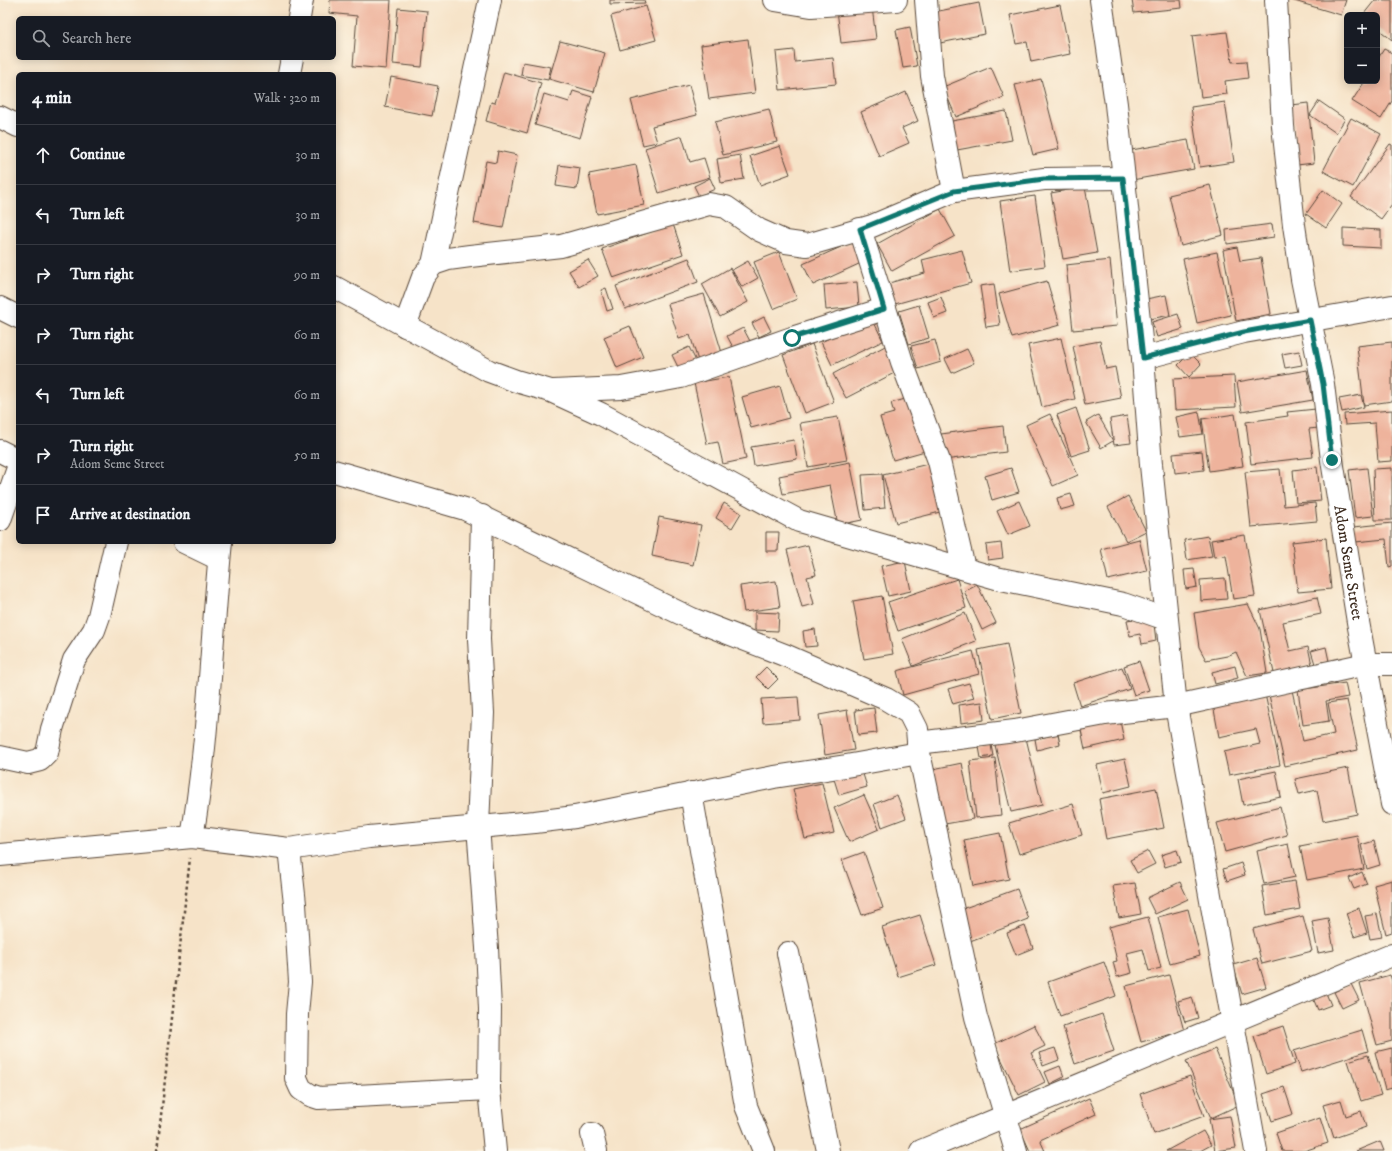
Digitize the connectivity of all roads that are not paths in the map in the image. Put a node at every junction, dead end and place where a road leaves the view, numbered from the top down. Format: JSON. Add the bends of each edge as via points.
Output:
{"nodes":[{"id":1,"x":302,"y":0,"type":"edge"},
{"id":2,"x":490,"y":0,"type":"edge"},
{"id":3,"x":775,"y":0,"type":"edge"},
{"id":4,"x":896,"y":0,"type":"edge"},
{"id":5,"x":926,"y":0,"type":"edge"},
{"id":6,"x":1101,"y":0,"type":"edge"},
{"id":7,"x":1276,"y":0,"type":"edge"},
{"id":8,"x":299,"y":16,"type":"edge"},
{"id":9,"x":292,"y":60,"type":"edge"},
{"id":10,"x":289,"y":72,"type":"edge"},
{"id":11,"x":0,"y":117,"type":"edge"},
{"id":12,"x":16,"y":125,"type":"edge"},
{"id":13,"x":1123,"y":178,"type":"junction"},
{"id":14,"x":954,"y":191,"type":"junction"},
{"id":15,"x":860,"y":229,"type":"junction"},
{"id":16,"x":433,"y":264,"type":"junction"},
{"id":17,"x":336,"y":288,"type":"edge"},
{"id":18,"x":1392,"y":306,"type":"edge"},
{"id":19,"x":0,"y":308,"type":"edge"},
{"id":20,"x":884,"y":309,"type":"junction"},
{"id":21,"x":16,"y":316,"type":"edge"},
{"id":22,"x":1310,"y":320,"type":"junction"},
{"id":23,"x":405,"y":326,"type":"junction"},
{"id":24,"x":1143,"y":358,"type":"junction"},
{"id":25,"x":551,"y":391,"type":"junction"},
{"id":26,"x":0,"y":451,"type":"edge"},
{"id":27,"x":16,"y":459,"type":"edge"},
{"id":28,"x":336,"y":472,"type":"edge"},
{"id":29,"x":16,"y":474,"type":"edge"},
{"id":30,"x":482,"y":516,"type":"junction"},
{"id":31,"x":0,"y":520,"type":"edge"},
{"id":32,"x":116,"y":544,"type":"edge"},
{"id":33,"x":193,"y":544,"type":"edge"},
{"id":34,"x":220,"y":550,"type":"edge"},
{"id":35,"x":964,"y":568,"type":"junction"},
{"id":36,"x":1166,"y":619,"type":"junction"},
{"id":37,"x":1366,"y":664,"type":"junction"},
{"id":38,"x":1392,"y":664,"type":"edge"},
{"id":39,"x":1176,"y":706,"type":"junction"},
{"id":40,"x":918,"y":748,"type":"junction"},
{"id":41,"x":0,"y":757,"type":"edge"},
{"id":42,"x":690,"y":793,"type":"junction"},
{"id":43,"x":1392,"y":804,"type":"edge"},
{"id":44,"x":478,"y":826,"type":"junction"},
{"id":45,"x":192,"y":837,"type":"junction"},
{"id":46,"x":289,"y":849,"type":"junction"},
{"id":47,"x":0,"y":855,"type":"edge"},
{"id":48,"x":788,"y":953,"type":"dead end"},
{"id":49,"x":1392,"y":955,"type":"edge"},
{"id":50,"x":1233,"y":1023,"type":"junction"},
{"id":51,"x":489,"y":1089,"type":"junction"},
{"id":52,"x":1006,"y":1116,"type":"junction"},
{"id":53,"x":495,"y":1151,"type":"edge"},
{"id":54,"x":764,"y":1151,"type":"edge"},
{"id":55,"x":828,"y":1151,"type":"edge"},
{"id":56,"x":922,"y":1151,"type":"edge"},
{"id":57,"x":1016,"y":1151,"type":"edge"},
{"id":58,"x":1256,"y":1151,"type":"edge"}],
"edges":[{"from":1,"to":8,"type":"street"},
{"from":2,"to":16,"type":"street"},
{"from":3,"to":4,"type":"street","via":[[811,6]]},
{"from":5,"to":14,"type":"street","via":[[932,76]]},
{"from":6,"to":13,"type":"street","via":[[1116,104]]},
{"from":7,"to":22,"type":"street","name":"Adom Seme Street","via":[[1288,180]]},
{"from":9,"to":10,"type":"street"},
{"from":11,"to":12,"type":"street"},
{"from":13,"to":14,"type":"street","via":[[1044,179]]},
{"from":13,"to":24,"type":"street"},
{"from":14,"to":15,"type":"street"},
{"from":15,"to":16,"type":"street","via":[[807,245],[786,242],[759,230],[726,208],[709,204],[561,246],[448,259]]},
{"from":15,"to":20,"type":"street"},
{"from":16,"to":23,"type":"street","via":[[423,277]]},
{"from":17,"to":23,"type":"street"},
{"from":18,"to":22,"type":"street"},
{"from":19,"to":21,"type":"street"},
{"from":20,"to":25,"type":"street","via":[[681,377],[621,388]]},
{"from":20,"to":35,"type":"street","via":[[939,461]]},
{"from":22,"to":24,"type":"street","via":[[1244,332]]},
{"from":22,"to":37,"type":"street","name":"Adom Seme Street","via":[[1323,384],[1332,460]]},
{"from":23,"to":25,"type":"street","via":[[489,371]]},
{"from":24,"to":36,"type":"street"},
{"from":25,"to":35,"type":"street","via":[[601,414],[800,521],[827,531]]},
{"from":26,"to":27,"type":"street"},
{"from":28,"to":30,"type":"street","via":[[394,487]]},
{"from":29,"to":31,"type":"street"},
{"from":30,"to":40,"type":"street","via":[[692,619],[787,656],[886,699],[909,713],[917,729]]},
{"from":30,"to":44,"type":"street","via":[[479,639],[483,713]]},
{"from":32,"to":41,"type":"street","via":[[99,616],[94,630],[74,660],[47,753],[40,760],[28,764]]},
{"from":33,"to":34,"type":"street"},
{"from":34,"to":45,"type":"street","via":[[212,675]]},
{"from":35,"to":36,"type":"street","via":[[996,578],[1123,604]]},
{"from":36,"to":39,"type":"street"},
{"from":37,"to":38,"type":"street"},
{"from":37,"to":39,"type":"street"},
{"from":37,"to":43,"type":"street","name":"Adom Seme Street"},
{"from":39,"to":40,"type":"street","via":[[1105,714]]},
{"from":39,"to":50,"type":"street"},
{"from":40,"to":42,"type":"street","via":[[846,766]]},
{"from":40,"to":52,"type":"street","via":[[976,1017]]},
{"from":42,"to":44,"type":"street","via":[[575,817]]},
{"from":42,"to":54,"type":"street","via":[[746,1106]]},
{"from":44,"to":46,"type":"street","via":[[369,837]]},
{"from":44,"to":51,"type":"street","via":[[490,1009]]},
{"from":45,"to":46,"type":"street"},
{"from":45,"to":47,"type":"street"},
{"from":46,"to":51,"type":"street","via":[[300,982],[296,1078],[301,1089],[319,1098]]},
{"from":48,"to":55,"type":"street"},
{"from":49,"to":50,"type":"street"},
{"from":50,"to":52,"type":"street"},
{"from":50,"to":58,"type":"street"},
{"from":51,"to":53,"type":"street"},
{"from":52,"to":56,"type":"street"},
{"from":52,"to":57,"type":"street"}]}
